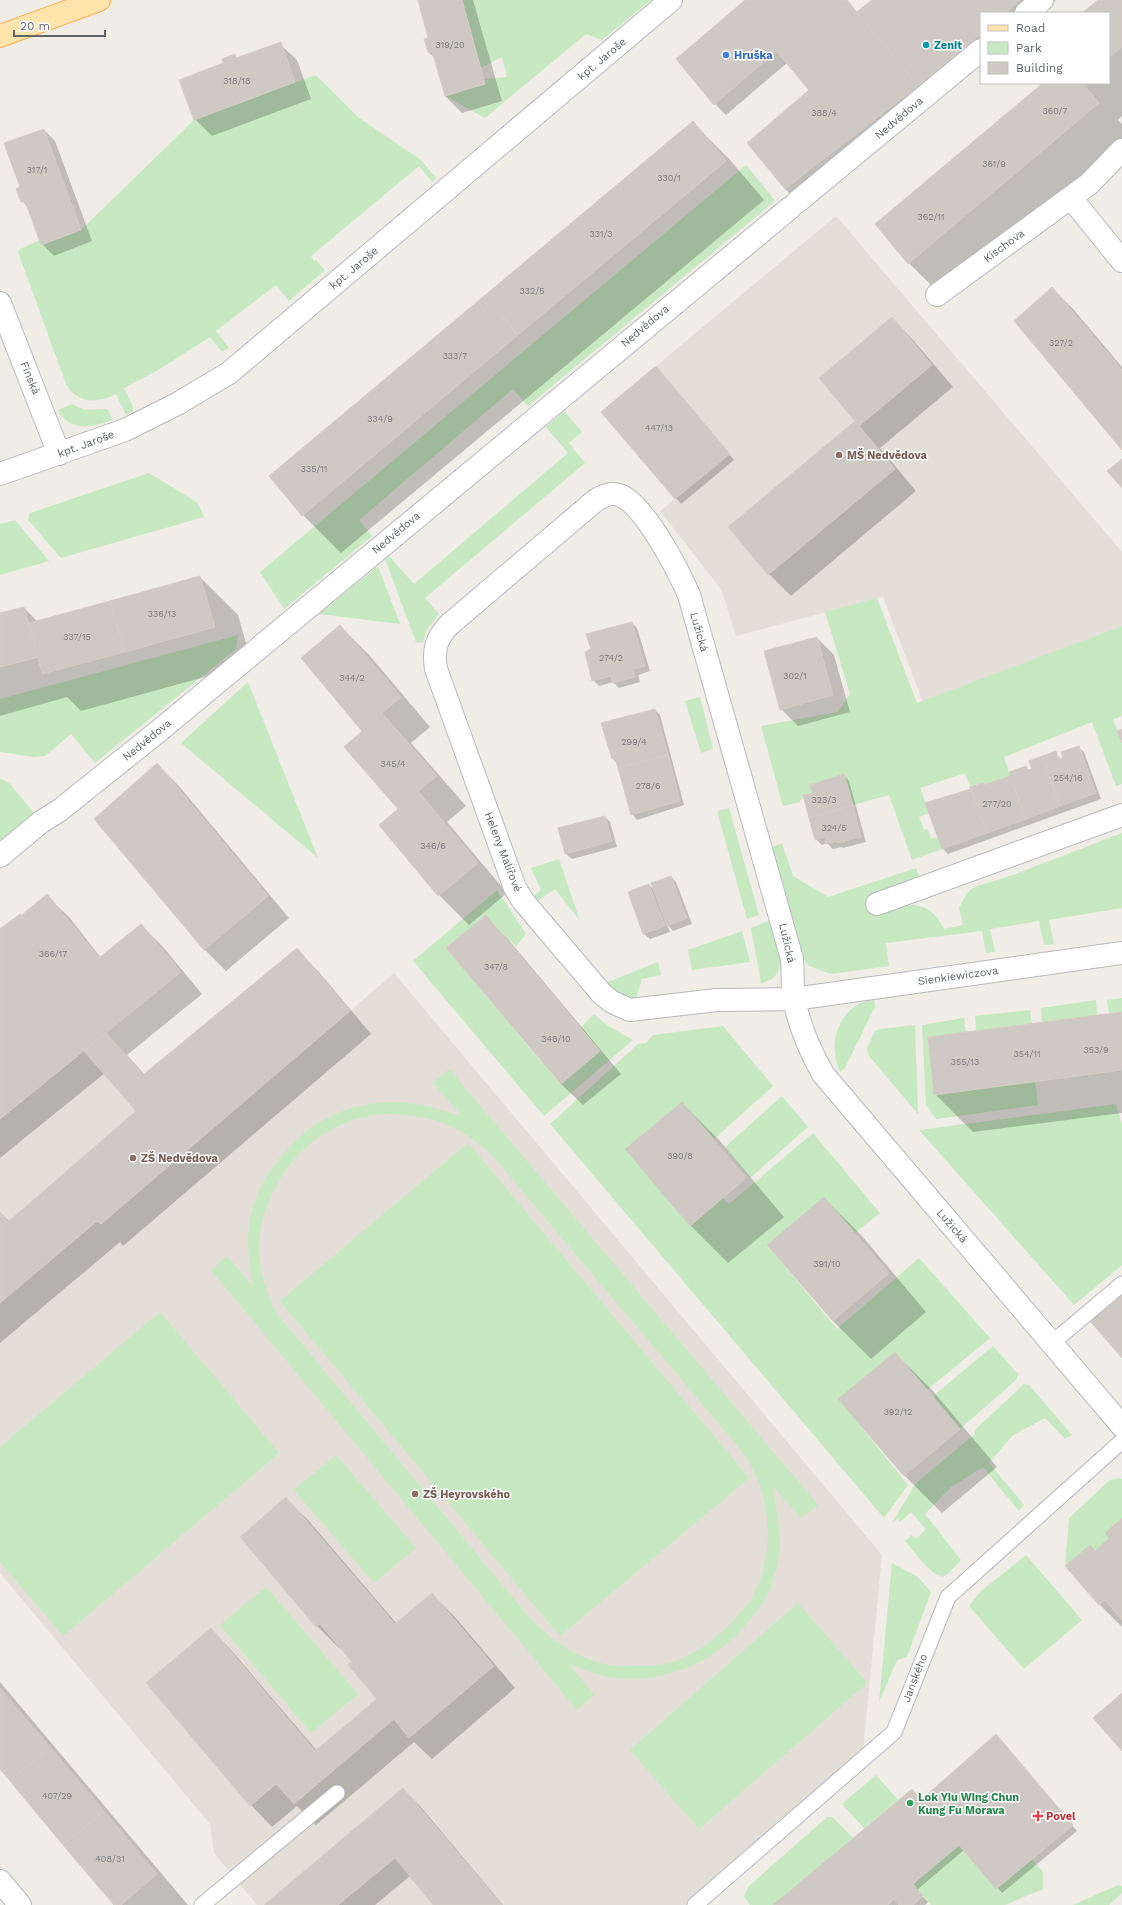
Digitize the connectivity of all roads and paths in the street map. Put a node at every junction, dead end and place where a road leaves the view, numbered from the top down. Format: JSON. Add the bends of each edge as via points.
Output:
{"nodes":[{"id":1,"x":99,"y":0,"type":"edge"},
{"id":2,"x":671,"y":0,"type":"edge"},
{"id":3,"x":1042,"y":0,"type":"edge"},
{"id":4,"x":1027,"y":12,"type":"edge"},
{"id":5,"x":0,"y":36,"type":"edge"},
{"id":6,"x":980,"y":51,"type":"edge"},
{"id":7,"x":1122,"y":150,"type":"edge"},
{"id":8,"x":1071,"y":198,"type":"junction"},
{"id":9,"x":1122,"y":261,"type":"edge"},
{"id":10,"x":937,"y":295,"type":"dead end"},
{"id":11,"x":0,"y":303,"type":"edge"},
{"id":12,"x":59,"y":454,"type":"junction"},
{"id":13,"x":0,"y":474,"type":"edge"},
{"id":14,"x":529,"y":557,"type":"joint"},
{"id":15,"x":1122,"y":815,"type":"edge"},
{"id":16,"x":0,"y":856,"type":"edge"},
{"id":17,"x":877,"y":904,"type":"dead end"},
{"id":18,"x":1122,"y":953,"type":"edge"},
{"id":19,"x":794,"y":999,"type":"junction"},
{"id":20,"x":1122,"y":1284,"type":"edge"},
{"id":21,"x":1052,"y":1343,"type":"junction"},
{"id":22,"x":1122,"y":1426,"type":"edge"},
{"id":23,"x":1122,"y":1441,"type":"edge"},
{"id":24,"x":337,"y":1793,"type":"dead end"},
{"id":25,"x":0,"y":1881,"type":"edge"},
{"id":26,"x":20,"y":1905,"type":"edge"},
{"id":27,"x":202,"y":1905,"type":"edge"},
{"id":28,"x":696,"y":1905,"type":"edge"}],
"edges":[{"from":1,"to":5,"type":"main road"},
{"from":2,"to":12,"type":"street","name":"kpt. Jaroše","via":[[229,373],[177,404],[125,430]]},
{"from":3,"to":4,"type":"street"},
{"from":6,"to":16,"type":"street","name":"Nedvědova","via":[[160,730]]},
{"from":7,"to":8,"type":"street","name":"Kischova","via":[[1089,184]]},
{"from":8,"to":9,"type":"street"},
{"from":8,"to":10,"type":"street","name":"Kischova"},
{"from":11,"to":12,"type":"street","name":"Finská"},
{"from":12,"to":13,"type":"street","name":"kpt. Jaroše"},
{"from":14,"to":19,"type":"street","name":"Lužická","via":[[596,500],[614,493],[625,498],[658,536],[689,595],[792,959]]},
{"from":14,"to":19,"type":"street","name":"Heleny Malířové","via":[[443,630],[434,651],[436,669],[515,888],[523,901],[602,994],[630,1010],[717,1000]]},
{"from":15,"to":17,"type":"street"},
{"from":18,"to":19,"type":"street","name":"Sienkiewiczova"},
{"from":19,"to":21,"type":"street","name":"Lužická","via":[[808,1044],[823,1074]]},
{"from":20,"to":21,"type":"lane"},
{"from":21,"to":22,"type":"street","name":"Lužická"},
{"from":23,"to":28,"type":"lane","name":"Janského","via":[[948,1597],[894,1732]]},
{"from":24,"to":27,"type":"lane"},
{"from":25,"to":26,"type":"street"}]}
